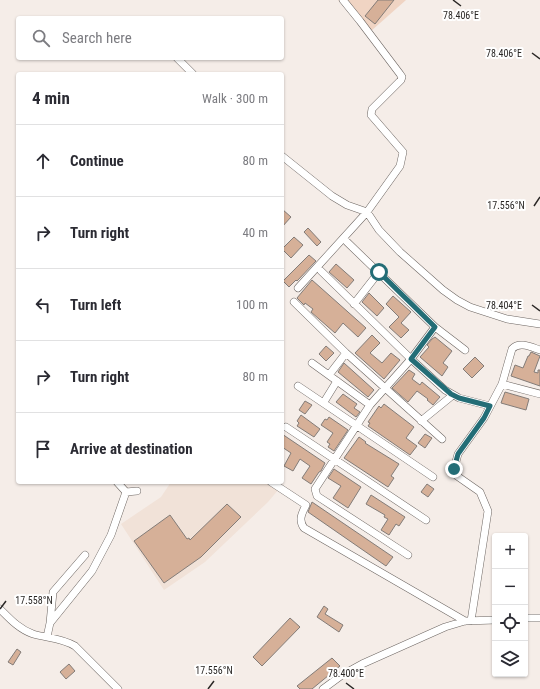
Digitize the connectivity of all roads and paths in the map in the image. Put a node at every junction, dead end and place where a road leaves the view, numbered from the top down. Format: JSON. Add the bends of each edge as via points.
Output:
{"nodes":[{"id":1,"x":342,"y":0,"type":"edge"},
{"id":2,"x":179,"y":60,"type":"edge"},
{"id":3,"x":191,"y":72,"type":"edge"},
{"id":4,"x":284,"y":158,"type":"edge"},
{"id":5,"x":366,"y":212,"type":"junction"},
{"id":6,"x":347,"y":242,"type":"dead end"},
{"id":7,"x":321,"y":271,"type":"dead end"},
{"id":8,"x":379,"y":272,"type":"junction"},
{"id":9,"x":298,"y":288,"type":"dead end"},
{"id":10,"x":294,"y":302,"type":"dead end"},
{"id":11,"x":354,"y":304,"type":"junction"},
{"id":12,"x":540,"y":324,"type":"edge"},
{"id":13,"x":435,"y":327,"type":"junction"},
{"id":14,"x":466,"y":350,"type":"dead end"},
{"id":15,"x":540,"y":350,"type":"edge"},
{"id":16,"x":346,"y":353,"type":"junction"},
{"id":17,"x":411,"y":359,"type":"junction"},
{"id":18,"x":312,"y":363,"type":"dead end"},
{"id":19,"x":329,"y":375,"type":"junction"},
{"id":20,"x":337,"y":381,"type":"junction"},
{"id":21,"x":502,"y":384,"type":"junction"},
{"id":22,"x":298,"y":386,"type":"dead end"},
{"id":23,"x":385,"y":388,"type":"junction"},
{"id":24,"x":540,"y":394,"type":"edge"},
{"id":25,"x":453,"y":395,"type":"junction"},
{"id":26,"x":324,"y":402,"type":"junction"},
{"id":27,"x":370,"y":405,"type":"junction"},
{"id":28,"x":490,"y":406,"type":"junction"},
{"id":29,"x":421,"y":421,"type":"junction"},
{"id":30,"x":357,"y":425,"type":"junction"},
{"id":31,"x":286,"y":427,"type":"dead end"},
{"id":32,"x":442,"y":439,"type":"dead end"},
{"id":33,"x":335,"y":459,"type":"junction"},
{"id":34,"x":433,"y":477,"type":"dead end"},
{"id":35,"x":119,"y":484,"type":"edge"},
{"id":36,"x":274,"y":484,"type":"edge"},
{"id":37,"x":137,"y":491,"type":"dead end"},
{"id":38,"x":126,"y":492,"type":"junction"},
{"id":39,"x":426,"y":520,"type":"dead end"},
{"id":40,"x":85,"y":555,"type":"dead end"},
{"id":41,"x":408,"y":556,"type":"dead end"},
{"id":42,"x":0,"y":609,"type":"edge"},
{"id":43,"x":528,"y":618,"type":"edge"},
{"id":44,"x":540,"y":618,"type":"edge"},
{"id":45,"x":492,"y":620,"type":"edge"},
{"id":46,"x":468,"y":621,"type":"junction"},
{"id":47,"x":50,"y":623,"type":"junction"},
{"id":48,"x":47,"y":637,"type":"junction"},
{"id":49,"x":118,"y":689,"type":"edge"},
{"id":50,"x":324,"y":689,"type":"edge"}],
"edges":[{"from":1,"to":5,"type":"street","via":[[402,77],[371,112],[404,152],[402,160]]},
{"from":2,"to":3,"type":"street"},
{"from":4,"to":5,"type":"street","via":[[332,196]]},
{"from":5,"to":9,"type":"street"},
{"from":5,"to":12,"type":"street","via":[[400,252],[457,300],[507,319]]},
{"from":6,"to":8,"type":"street"},
{"from":7,"to":11,"type":"street"},
{"from":8,"to":11,"type":"street"},
{"from":8,"to":13,"type":"street"},
{"from":10,"to":16,"type":"street"},
{"from":11,"to":17,"type":"street"},
{"from":13,"to":14,"type":"street"},
{"from":13,"to":17,"type":"street"},
{"from":15,"to":21,"type":"street","via":[[519,344],[515,346]]},
{"from":16,"to":19,"type":"street"},
{"from":16,"to":23,"type":"street"},
{"from":17,"to":23,"type":"street"},
{"from":17,"to":25,"type":"street"},
{"from":18,"to":19,"type":"street"},
{"from":19,"to":20,"type":"street"},
{"from":20,"to":26,"type":"street"},
{"from":20,"to":27,"type":"street"},
{"from":21,"to":24,"type":"street"},
{"from":21,"to":28,"type":"street"},
{"from":22,"to":26,"type":"street"},
{"from":23,"to":27,"type":"street"},
{"from":23,"to":29,"type":"street"},
{"from":25,"to":28,"type":"street"},
{"from":25,"to":29,"type":"street"},
{"from":26,"to":30,"type":"street"},
{"from":27,"to":30,"type":"street"},
{"from":28,"to":46,"type":"street","via":[[458,454],[454,469],[457,476],[480,492],[488,511]]},
{"from":29,"to":32,"type":"street"},
{"from":30,"to":33,"type":"street"},
{"from":30,"to":34,"type":"street"},
{"from":31,"to":33,"type":"street"},
{"from":33,"to":39,"type":"street"},
{"from":33,"to":41,"type":"street","via":[[315,490],[317,496]]},
{"from":35,"to":38,"type":"street"},
{"from":36,"to":46,"type":"street","via":[[306,505],[300,516],[304,528]]},
{"from":37,"to":38,"type":"street"},
{"from":38,"to":47,"type":"street","via":[[111,535],[92,571]]},
{"from":40,"to":47,"type":"street","via":[[53,592]]},
{"from":42,"to":48,"type":"street","via":[[24,630]]},
{"from":43,"to":44,"type":"street"},
{"from":45,"to":46,"type":"street"},
{"from":46,"to":50,"type":"street","via":[[445,627],[362,664]]},
{"from":47,"to":48,"type":"street"},
{"from":48,"to":49,"type":"street","via":[[66,641],[75,646]]}]}
